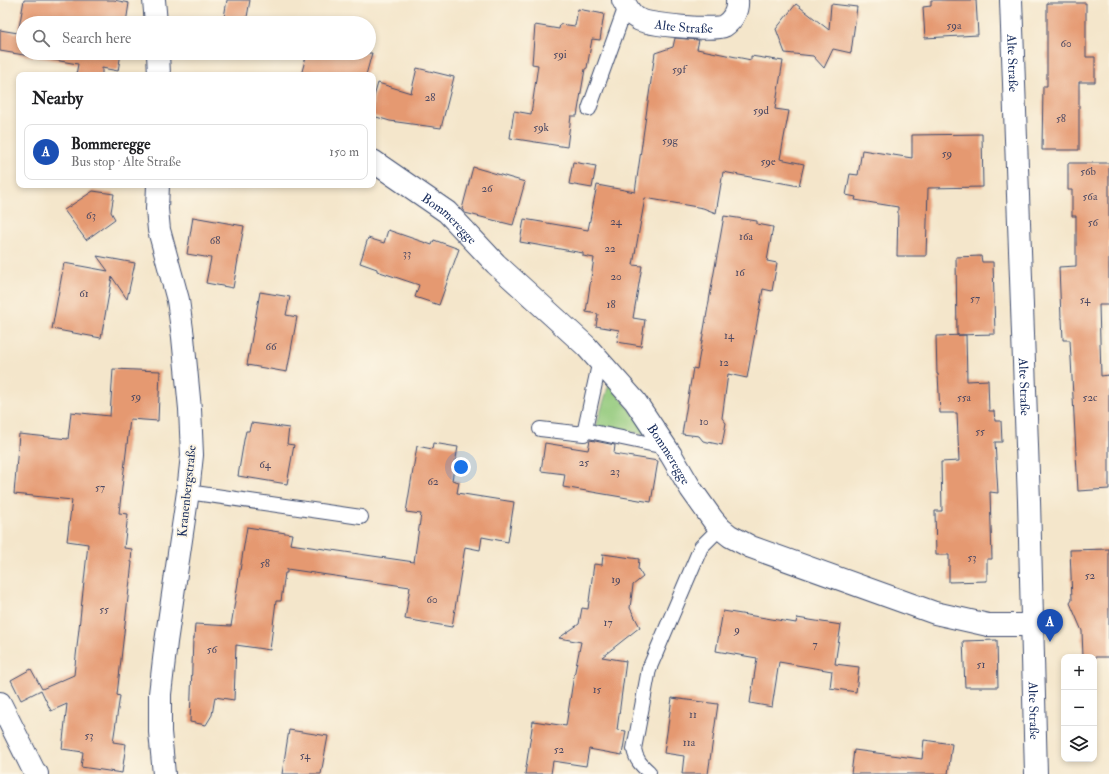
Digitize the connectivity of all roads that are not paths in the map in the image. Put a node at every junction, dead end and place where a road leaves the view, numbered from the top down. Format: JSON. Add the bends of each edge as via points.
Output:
{"nodes":[{"id":1,"x":154,"y":0,"type":"edge"},
{"id":2,"x":737,"y":0,"type":"edge"},
{"id":3,"x":1011,"y":0,"type":"edge"},
{"id":4,"x":624,"y":3,"type":"edge"},
{"id":5,"x":155,"y":16,"type":"edge"},
{"id":6,"x":158,"y":60,"type":"edge"},
{"id":7,"x":159,"y":72,"type":"edge"},
{"id":8,"x":589,"y":109,"type":"dead end"},
{"id":9,"x":376,"y":163,"type":"edge"},
{"id":10,"x":158,"y":188,"type":"edge"},
{"id":11,"x":600,"y":360,"type":"junction"},
{"id":12,"x":540,"y":429,"type":"dead end"},
{"id":13,"x":584,"y":430,"type":"junction"},
{"id":14,"x":665,"y":447,"type":"junction"},
{"id":15,"x":188,"y":492,"type":"junction"},
{"id":16,"x":361,"y":517,"type":"dead end"},
{"id":17,"x":720,"y":528,"type":"junction"},
{"id":18,"x":1033,"y":625,"type":"junction"},
{"id":19,"x":0,"y":703,"type":"edge"},
{"id":20,"x":649,"y":772,"type":"dead end"},
{"id":21,"x":37,"y":774,"type":"edge"},
{"id":22,"x":164,"y":774,"type":"edge"},
{"id":23,"x":1036,"y":774,"type":"edge"}],
"edges":[{"from":1,"to":5,"type":"street"},
{"from":2,"to":4,"type":"street","name":"Alte Straße","via":[[738,7],[733,18],[723,27],[693,28],[652,24],[638,19]]},
{"from":3,"to":18,"type":"street","name":"Alte Straße"},
{"from":4,"to":8,"type":"lane"},
{"from":6,"to":7,"type":"street"},
{"from":9,"to":11,"type":"street","name":"Bommeregge","via":[[446,212],[496,264]]},
{"from":10,"to":15,"type":"street","name":"Kranenbergstraße","via":[[159,230],[178,300],[183,336],[192,455]]},
{"from":11,"to":13,"type":"lane"},
{"from":11,"to":14,"type":"street","name":"Bommeregge","via":[[635,401]]},
{"from":12,"to":13,"type":"lane","via":[[584,434]]},
{"from":13,"to":14,"type":"lane"},
{"from":14,"to":17,"type":"street","name":"Bommeregge","via":[[691,489]]},
{"from":15,"to":16,"type":"lane"},
{"from":15,"to":22,"type":"street","name":"Kranenbergstraße","via":[[160,694]]},
{"from":17,"to":18,"type":"street","name":"Bommeregge","via":[[751,547],[935,613],[988,625]]},
{"from":17,"to":20,"type":"lane","via":[[701,547],[649,669],[634,749],[635,757]]},
{"from":18,"to":23,"type":"street","name":"Alte Straße"},
{"from":19,"to":21,"type":"street"}]}
